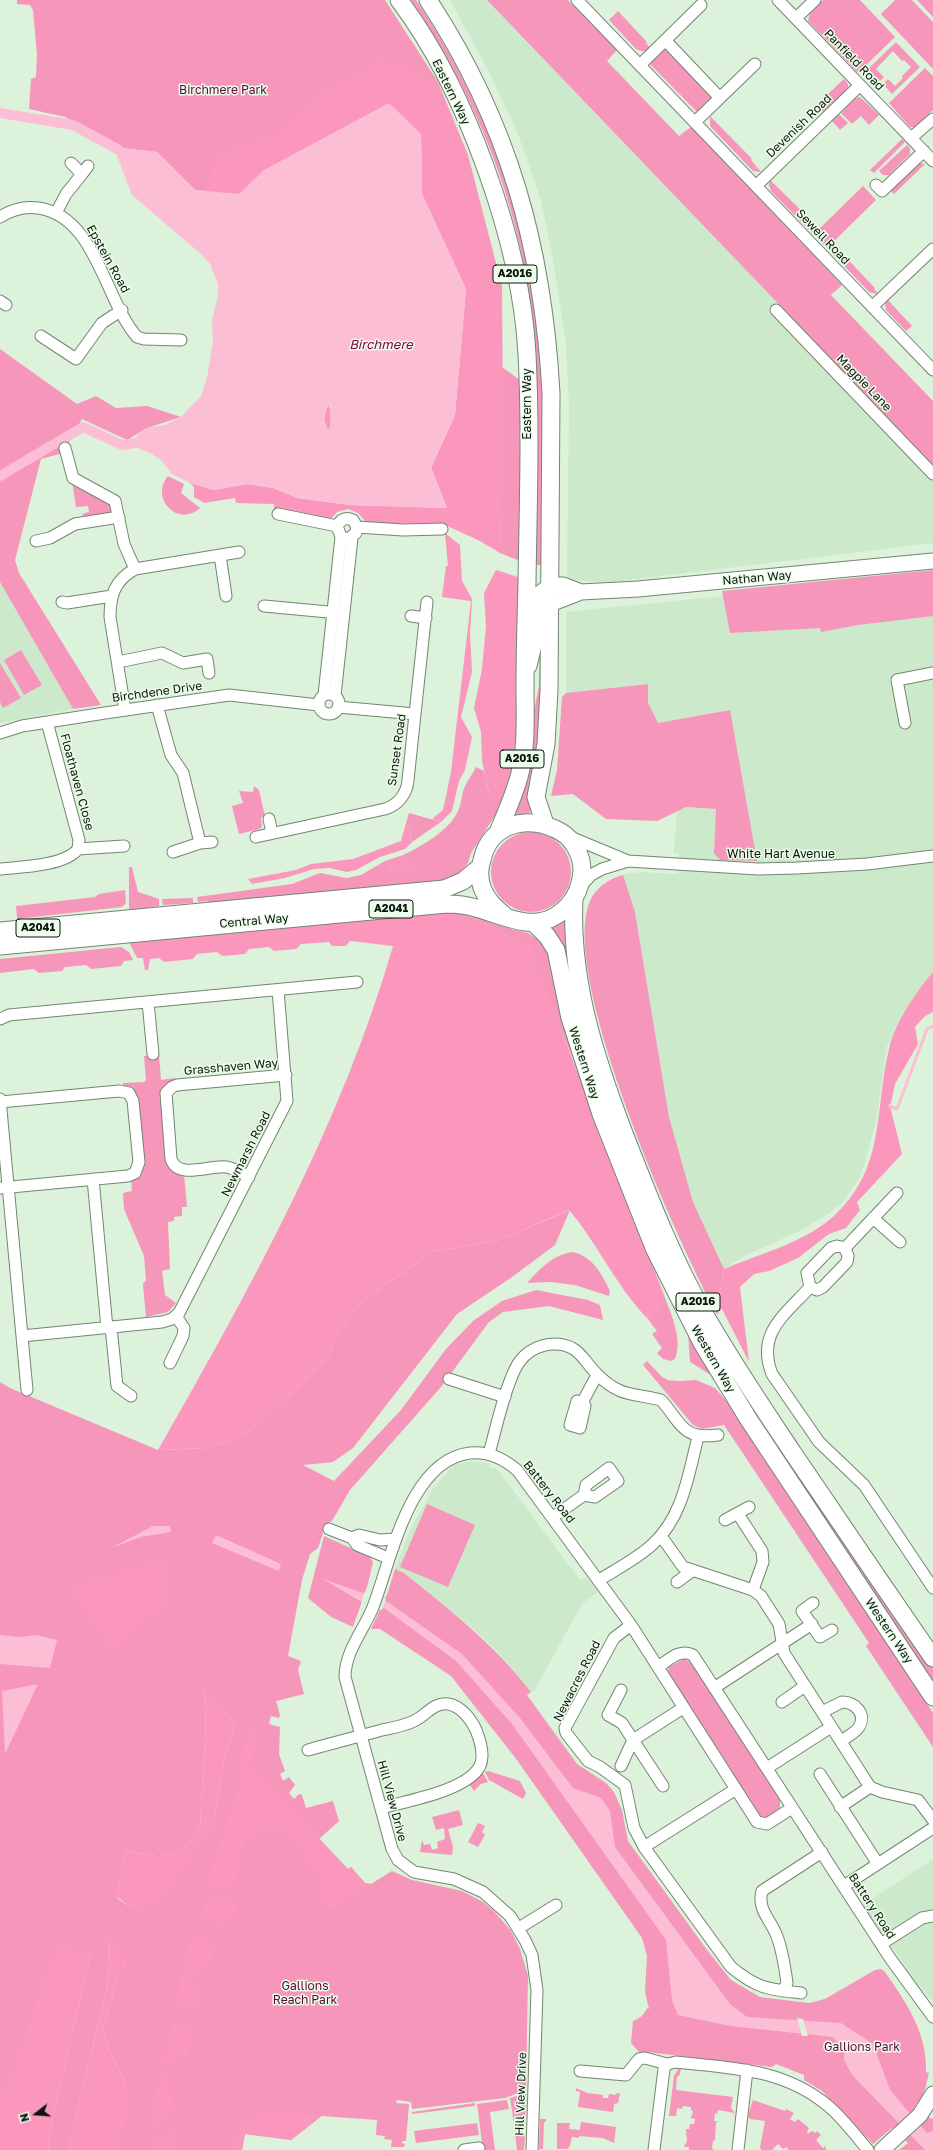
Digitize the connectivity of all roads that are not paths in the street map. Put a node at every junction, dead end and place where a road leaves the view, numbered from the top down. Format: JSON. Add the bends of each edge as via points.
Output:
{"nodes":[{"id":1,"x":398,"y":0,"type":"edge"},
{"id":2,"x":428,"y":0,"type":"edge"},
{"id":3,"x":577,"y":0,"type":"edge"},
{"id":4,"x":778,"y":0,"type":"edge"},
{"id":5,"x":815,"y":0,"type":"edge"},
{"id":6,"x":701,"y":5,"type":"dead end"},
{"id":7,"x":796,"y":18,"type":"junction"},
{"id":8,"x":665,"y":40,"type":"junction"},
{"id":9,"x":755,"y":64,"type":"dead end"},
{"id":10,"x":640,"y":65,"type":"junction"},
{"id":11,"x":860,"y":86,"type":"junction"},
{"id":12,"x":720,"y":98,"type":"junction"},
{"id":13,"x":933,"y":119,"type":"edge"},
{"id":14,"x":695,"y":122,"type":"junction"},
{"id":15,"x":911,"y":138,"type":"junction"},
{"id":16,"x":924,"y":151,"type":"junction"},
{"id":17,"x":933,"y":161,"type":"edge"},
{"id":18,"x":71,"y":163,"type":"dead end"},
{"id":19,"x":876,"y":185,"type":"dead end"},
{"id":20,"x":756,"y":186,"type":"junction"},
{"id":21,"x":56,"y":213,"type":"junction"},
{"id":22,"x":0,"y":217,"type":"edge"},
{"id":23,"x":933,"y":249,"type":"edge"},
{"id":24,"x":872,"y":307,"type":"junction"},
{"id":25,"x":122,"y":310,"type":"junction"},
{"id":26,"x":776,"y":310,"type":"dead end"},
{"id":27,"x":41,"y":336,"type":"dead end"},
{"id":28,"x":181,"y":340,"type":"dead end"},
{"id":29,"x":933,"y":370,"type":"edge"},
{"id":30,"x":65,"y":448,"type":"dead end"},
{"id":31,"x":933,"y":474,"type":"edge"},
{"id":32,"x":278,"y":514,"type":"dead end"},
{"id":33,"x":119,"y":517,"type":"junction"},
{"id":34,"x":357,"y":527,"type":"junction"},
{"id":35,"x":442,"y":529,"type":"dead end"},
{"id":36,"x":343,"y":534,"type":"junction"},
{"id":37,"x":36,"y":541,"type":"dead end"},
{"id":38,"x":239,"y":552,"type":"dead end"},
{"id":39,"x":220,"y":555,"type":"junction"},
{"id":40,"x":933,"y":562,"type":"edge"},
{"id":41,"x":134,"y":569,"type":"junction"},
{"id":42,"x":551,"y":585,"type":"junction"},
{"id":43,"x":581,"y":592,"type":"junction"},
{"id":44,"x":112,"y":596,"type":"junction"},
{"id":45,"x":226,"y":596,"type":"dead end"},
{"id":46,"x":62,"y":602,"type":"dead end"},
{"id":47,"x":427,"y":602,"type":"dead end"},
{"id":48,"x":550,"y":604,"type":"junction"},
{"id":49,"x":264,"y":606,"type":"dead end"},
{"id":50,"x":338,"y":613,"type":"junction"},
{"id":51,"x":411,"y":616,"type":"dead end"},
{"id":52,"x":426,"y":618,"type":"junction"},
{"id":53,"x":118,"y":662,"type":"junction"},
{"id":54,"x":209,"y":673,"type":"dead end"},
{"id":55,"x":933,"y":673,"type":"edge"},
{"id":56,"x":525,"y":684,"type":"junction"},
{"id":57,"x":326,"y":698,"type":"junction"},
{"id":58,"x":157,"y":705,"type":"junction"},
{"id":59,"x":338,"y":707,"type":"junction"},
{"id":60,"x":125,"y":710,"type":"junction"},
{"id":61,"x":416,"y":714,"type":"junction"},
{"id":62,"x":47,"y":722,"type":"junction"},
{"id":63,"x":905,"y":723,"type":"dead end"},
{"id":64,"x":0,"y":733,"type":"edge"},
{"id":65,"x":269,"y":819,"type":"dead end"},
{"id":66,"x":545,"y":824,"type":"junction"},
{"id":67,"x":499,"y":830,"type":"junction"},
{"id":68,"x":272,"y":833,"type":"junction"},
{"id":69,"x":568,"y":835,"type":"junction"},
{"id":70,"x":256,"y":837,"type":"dead end"},
{"id":71,"x":212,"y":842,"type":"dead end"},
{"id":72,"x":200,"y":843,"type":"junction"},
{"id":73,"x":124,"y":846,"type":"dead end"},
{"id":74,"x":78,"y":849,"type":"junction"},
{"id":75,"x":173,"y":852,"type":"dead end"},
{"id":76,"x":933,"y":856,"type":"edge"},
{"id":77,"x":628,"y":861,"type":"junction"},
{"id":78,"x":480,"y":867,"type":"junction"},
{"id":79,"x":0,"y":869,"type":"edge"},
{"id":80,"x":576,"y":894,"type":"junction"},
{"id":81,"x":506,"y":917,"type":"junction"},
{"id":82,"x":534,"y":923,"type":"junction"},
{"id":83,"x":0,"y":931,"type":"edge"},
{"id":84,"x":0,"y":946,"type":"edge"},
{"id":85,"x":357,"y":982,"type":"dead end"},
{"id":86,"x":278,"y":990,"type":"junction"},
{"id":87,"x":148,"y":1002,"type":"junction"},
{"id":88,"x":0,"y":1019,"type":"edge"},
{"id":89,"x":153,"y":1054,"type":"dead end"},
{"id":90,"x":286,"y":1075,"type":"junction"},
{"id":91,"x":0,"y":1100,"type":"edge"},
{"id":92,"x":249,"y":1177,"type":"junction"},
{"id":93,"x":93,"y":1179,"type":"junction"},
{"id":94,"x":4,"y":1187,"type":"edge"},
{"id":95,"x":897,"y":1193,"type":"dead end"},
{"id":96,"x":874,"y":1218,"type":"junction"},
{"id":97,"x":900,"y":1242,"type":"dead end"},
{"id":98,"x":845,"y":1248,"type":"junction"},
{"id":99,"x":810,"y":1287,"type":"junction"},
{"id":100,"x":176,"y":1316,"type":"junction"},
{"id":101,"x":109,"y":1327,"type":"junction"},
{"id":102,"x":22,"y":1336,"type":"junction"},
{"id":103,"x":170,"y":1363,"type":"dead end"},
{"id":104,"x":597,"y":1375,"type":"junction"},
{"id":105,"x":449,"y":1379,"type":"dead end"},
{"id":106,"x":27,"y":1390,"type":"dead end"},
{"id":107,"x":130,"y":1396,"type":"dead end"},
{"id":108,"x":505,"y":1397,"type":"junction"},
{"id":109,"x":582,"y":1403,"type":"dead end"},
{"id":110,"x":718,"y":1436,"type":"dead end"},
{"id":111,"x":698,"y":1437,"type":"junction"},
{"id":112,"x":489,"y":1454,"type":"junction"},
{"id":113,"x":584,"y":1495,"type":"dead end"},
{"id":114,"x":749,"y":1506,"type":"dead end"},
{"id":115,"x":738,"y":1514,"type":"junction"},
{"id":116,"x":553,"y":1517,"type":"junction"},
{"id":117,"x":725,"y":1520,"type":"dead end"},
{"id":118,"x":328,"y":1529,"type":"dead end"},
{"id":119,"x":661,"y":1536,"type":"junction"},
{"id":120,"x":352,"y":1538,"type":"junction"},
{"id":121,"x":395,"y":1539,"type":"junction"},
{"id":122,"x":388,"y":1558,"type":"junction"},
{"id":123,"x":692,"y":1572,"type":"junction"},
{"id":124,"x":599,"y":1580,"type":"junction"},
{"id":125,"x":677,"y":1582,"type":"dead end"},
{"id":126,"x":933,"y":1588,"type":"edge"},
{"id":127,"x":753,"y":1590,"type":"junction"},
{"id":128,"x":812,"y":1603,"type":"dead end"},
{"id":129,"x":812,"y":1624,"type":"junction"},
{"id":130,"x":631,"y":1625,"type":"junction"},
{"id":131,"x":832,"y":1630,"type":"dead end"},
{"id":132,"x":782,"y":1644,"type":"junction"},
{"id":133,"x":933,"y":1658,"type":"edge"},
{"id":134,"x":658,"y":1667,"type":"junction"},
{"id":135,"x":805,"y":1686,"type":"junction"},
{"id":136,"x":714,"y":1688,"type":"junction"},
{"id":137,"x":621,"y":1690,"type":"dead end"},
{"id":138,"x":933,"y":1697,"type":"edge"},
{"id":139,"x":782,"y":1702,"type":"dead end"},
{"id":140,"x":683,"y":1708,"type":"junction"},
{"id":141,"x":822,"y":1712,"type":"junction"},
{"id":142,"x":831,"y":1727,"type":"junction"},
{"id":143,"x":361,"y":1736,"type":"junction"},
{"id":144,"x":634,"y":1740,"type":"junction"},
{"id":145,"x":841,"y":1741,"type":"junction"},
{"id":146,"x":308,"y":1750,"type":"dead end"},
{"id":147,"x":621,"y":1766,"type":"dead end"},
{"id":148,"x":767,"y":1768,"type":"junction"},
{"id":149,"x":820,"y":1774,"type":"dead end"},
{"id":150,"x":663,"y":1786,"type":"dead end"},
{"id":151,"x":870,"y":1787,"type":"junction"},
{"id":152,"x":736,"y":1789,"type":"junction"},
{"id":153,"x":840,"y":1807,"type":"junction"},
{"id":154,"x":381,"y":1808,"type":"junction"},
{"id":155,"x":792,"y":1808,"type":"junction"},
{"id":156,"x":933,"y":1820,"type":"edge"},
{"id":157,"x":933,"y":1828,"type":"edge"},
{"id":158,"x":644,"y":1847,"type":"junction"},
{"id":159,"x":822,"y":1852,"type":"junction"},
{"id":160,"x":878,"y":1864,"type":"junction"},
{"id":161,"x":844,"y":1886,"type":"junction"},
{"id":162,"x":556,"y":1905,"type":"dead end"},
{"id":163,"x":933,"y":1916,"type":"edge"},
{"id":164,"x":519,"y":1928,"type":"junction"},
{"id":165,"x":881,"y":1944,"type":"junction"},
{"id":166,"x":783,"y":1991,"type":"junction"},
{"id":167,"x":801,"y":1993,"type":"dead end"},
{"id":168,"x":933,"y":2017,"type":"edge"},
{"id":169,"x":667,"y":2064,"type":"junction"},
{"id":170,"x":747,"y":2070,"type":"junction"},
{"id":171,"x":580,"y":2071,"type":"dead end"},
{"id":172,"x":933,"y":2094,"type":"edge"},
{"id":173,"x":887,"y":2146,"type":"edge"},
{"id":174,"x":479,"y":2148,"type":"dead end"},
{"id":175,"x":464,"y":2150,"type":"edge"},
{"id":176,"x":532,"y":2150,"type":"edge"},
{"id":177,"x":654,"y":2150,"type":"edge"},
{"id":178,"x":738,"y":2150,"type":"edge"},
{"id":179,"x":868,"y":2150,"type":"edge"}],
"edges":[{"from":1,"to":56,"type":"main road","name":"Eastern Way","number":"A2016","via":[[430,48],[477,145],[496,197],[523,316],[527,353],[528,413]]},
{"from":2,"to":42,"type":"main road","name":"Eastern Way","number":"A2016","via":[[459,51],[490,113],[506,152],[534,247],[549,344],[552,393]]},
{"from":3,"to":10,"type":"street","name":"Sewell Road"},
{"from":4,"to":7,"type":"street","name":"Panfield Road"},
{"from":5,"to":7,"type":"street"},
{"from":6,"to":8,"type":"street"},
{"from":7,"to":11,"type":"street","name":"Panfield Road"},
{"from":8,"to":10,"type":"street"},
{"from":8,"to":12,"type":"street"},
{"from":9,"to":12,"type":"street"},
{"from":10,"to":14,"type":"street","name":"Sewell Road"},
{"from":11,"to":15,"type":"street","name":"Panfield Road"},
{"from":11,"to":20,"type":"street","name":"Devenish Road"},
{"from":12,"to":14,"type":"street"},
{"from":13,"to":15,"type":"street"},
{"from":14,"to":20,"type":"street","name":"Sewell Road"},
{"from":15,"to":16,"type":"street","name":"Panfield Road"},
{"from":16,"to":17,"type":"street","name":"Panfield Road"},
{"from":16,"to":19,"type":"street","via":[[882,191]]},
{"from":18,"to":21,"type":"street","via":[[85,170],[66,194]]},
{"from":20,"to":24,"type":"street","name":"Sewell Road"},
{"from":21,"to":22,"type":"street","name":"Epstein Road","via":[[45,209],[25,208]]},
{"from":21,"to":25,"type":"street","name":"Epstein Road","via":[[74,225],[83,236]]},
{"from":23,"to":24,"type":"street"},
{"from":24,"to":29,"type":"street","name":"Sewell Road"},
{"from":25,"to":27,"type":"street","via":[[102,323],[76,358]]},
{"from":25,"to":28,"type":"street","name":"Epstein Road","via":[[137,337]]},
{"from":26,"to":31,"type":"street","name":"Magpie Lane"},
{"from":30,"to":33,"type":"street","via":[[73,478],[115,501]]},
{"from":32,"to":36,"type":"street"},
{"from":33,"to":37,"type":"street","via":[[75,524],[50,538]]},
{"from":33,"to":41,"type":"street","via":[[124,544]]},
{"from":34,"to":35,"type":"street"},
{"from":34,"to":36,"type":"street","via":[[356,533]]},
{"from":34,"to":36,"type":"street","via":[[354,520],[342,520]]},
{"from":36,"to":50,"type":"street"},
{"from":38,"to":39,"type":"street"},
{"from":39,"to":41,"type":"street"},
{"from":39,"to":45,"type":"street"},
{"from":40,"to":43,"type":"street","name":"Nathan Way"},
{"from":41,"to":44,"type":"street","via":[[118,582]]},
{"from":42,"to":43,"type":"street","name":"Nathan Way","via":[[563,585]]},
{"from":42,"to":48,"type":"main road","name":"Eastern Way","number":"A2016"},
{"from":42,"to":56,"type":"street","via":[[539,594],[537,600],[536,636]]},
{"from":43,"to":48,"type":"street","name":"Nathan Way"},
{"from":44,"to":46,"type":"street"},
{"from":44,"to":53,"type":"street","via":[[110,617]]},
{"from":47,"to":52,"type":"street","name":"Sunset Road"},
{"from":48,"to":66,"type":"main road","name":"Eastern Way","number":"A2016","via":[[548,724],[536,797]]},
{"from":49,"to":50,"type":"street"},
{"from":50,"to":57,"type":"street"},
{"from":51,"to":52,"type":"street"},
{"from":52,"to":61,"type":"street","name":"Sunset Road"},
{"from":53,"to":54,"type":"street","via":[[162,653],[183,663],[207,659]]},
{"from":53,"to":60,"type":"street"},
{"from":55,"to":63,"type":"street","via":[[897,680]]},
{"from":56,"to":67,"type":"main road","name":"Eastern Way","number":"A2016","via":[[522,762],[514,793]]},
{"from":57,"to":58,"type":"street","name":"Birchdene Drive","via":[[229,695]]},
{"from":57,"to":59,"type":"street","via":[[339,702]]},
{"from":57,"to":59,"type":"street","name":"Birchdene Drive","via":[[321,711],[334,713]]},
{"from":58,"to":60,"type":"street","name":"Birchdene Drive"},
{"from":58,"to":72,"type":"street","via":[[171,755],[183,773]]},
{"from":59,"to":61,"type":"street","name":"Birchdene Drive"},
{"from":60,"to":62,"type":"street","name":"Birchdene Drive"},
{"from":61,"to":68,"type":"street","name":"Sunset Road","via":[[408,785],[394,805],[385,810]]},
{"from":62,"to":64,"type":"street","name":"Birchdene Drive"},
{"from":62,"to":74,"type":"street","name":"Floathaven Close","via":[[79,842]]},
{"from":65,"to":68,"type":"street"},
{"from":66,"to":67,"type":"main road","via":[[524,822]]},
{"from":66,"to":69,"type":"main road"},
{"from":67,"to":78,"type":"main road","via":[[484,851]]},
{"from":68,"to":70,"type":"street","name":"Sunset Road"},
{"from":69,"to":77,"type":"street","name":"White Hart Avenue"},
{"from":69,"to":80,"type":"main road","via":[[577,848],[582,865]]},
{"from":71,"to":72,"type":"street"},
{"from":72,"to":75,"type":"street"},
{"from":73,"to":74,"type":"street","name":"Floathaven Close"},
{"from":74,"to":79,"type":"street","name":"Floathaven Close","via":[[72,855],[45,864]]},
{"from":76,"to":77,"type":"street","name":"White Hart Avenue","via":[[867,864],[797,868],[736,868]]},
{"from":77,"to":80,"type":"street","name":"White Hart Avenue","via":[[602,868],[592,875]]},
{"from":78,"to":81,"type":"main road","via":[[483,890],[492,904]]},
{"from":78,"to":83,"type":"main road","name":"Central Way","number":"A2041","via":[[464,881],[444,889]]},
{"from":80,"to":82,"type":"main road","via":[[566,909],[556,916],[547,921]]},
{"from":80,"to":133,"type":"main road","name":"Western Way","number":"A2016","via":[[573,936],[587,1023],[610,1096],[669,1244],[701,1309],[753,1393]]},
{"from":81,"to":82,"type":"main road"},
{"from":81,"to":84,"type":"main road","name":"Central Way","number":"A2041","via":[[474,907],[446,904]]},
{"from":82,"to":138,"type":"main road","name":"Western Way","number":"A2016","via":[[556,950],[570,1018],[601,1114],[655,1250],[698,1336],[749,1420]]},
{"from":85,"to":86,"type":"street"},
{"from":86,"to":87,"type":"street"},
{"from":86,"to":90,"type":"street","name":"Newmarsh Road"},
{"from":87,"to":88,"type":"street","via":[[9,1015]]},
{"from":87,"to":89,"type":"street"},
{"from":90,"to":92,"type":"street","name":"Newmarsh Road","via":[[287,1101]]},
{"from":90,"to":92,"type":"street","name":"Grasshaven Way","via":[[177,1085],[166,1093],[171,1159],[175,1166],[182,1170],[227,1167]]},
{"from":91,"to":93,"type":"street","via":[[119,1090],[129,1092],[133,1101],[138,1170],[128,1176]]},
{"from":91,"to":94,"type":"street"},
{"from":92,"to":100,"type":"street","name":"Newmarsh Road"},
{"from":93,"to":94,"type":"street"},
{"from":93,"to":101,"type":"street"},
{"from":94,"to":102,"type":"street"},
{"from":95,"to":96,"type":"street"},
{"from":96,"to":97,"type":"street"},
{"from":96,"to":98,"type":"street"},
{"from":98,"to":99,"type":"street","via":[[831,1248],[808,1273]]},
{"from":98,"to":99,"type":"street","via":[[847,1262],[823,1287],[817,1290]]},
{"from":99,"to":126,"type":"street","via":[[780,1320],[768,1340],[767,1362],[772,1374],[819,1442],[864,1485]]},
{"from":100,"to":101,"type":"street","via":[[162,1322]]},
{"from":100,"to":103,"type":"street","via":[[184,1328],[183,1336]]},
{"from":101,"to":102,"type":"street"},
{"from":101,"to":107,"type":"street","via":[[117,1386]]},
{"from":102,"to":106,"type":"street"},
{"from":104,"to":108,"type":"street","via":[[572,1348],[562,1344],[537,1347],[518,1362]]},
{"from":104,"to":109,"type":"street"},
{"from":104,"to":111,"type":"street","via":[[630,1396],[661,1400],[675,1420]]},
{"from":105,"to":108,"type":"street"},
{"from":108,"to":112,"type":"street"},
{"from":110,"to":111,"type":"street"},
{"from":111,"to":119,"type":"street","via":[[681,1504]]},
{"from":112,"to":116,"type":"street","name":"Battery Road","via":[[517,1470]]},
{"from":112,"to":121,"type":"street","name":"Battery Road","via":[[464,1454],[443,1464],[418,1492]]},
{"from":113,"to":116,"type":"street"},
{"from":114,"to":115,"type":"street"},
{"from":115,"to":117,"type":"street"},
{"from":115,"to":127,"type":"street","via":[[762,1551],[763,1562]]},
{"from":116,"to":124,"type":"street","name":"Battery Road"},
{"from":118,"to":120,"type":"street"},
{"from":119,"to":123,"type":"street","via":[[683,1567]]},
{"from":119,"to":124,"type":"street","via":[[651,1546]]},
{"from":120,"to":121,"type":"street","via":[[359,1535],[380,1540]]},
{"from":120,"to":122,"type":"street","via":[[357,1544]]},
{"from":121,"to":122,"type":"street","name":"Battery Road"},
{"from":122,"to":143,"type":"street","name":"Hill View Drive","via":[[373,1608],[345,1667],[345,1677]]},
{"from":123,"to":125,"type":"street"},
{"from":123,"to":127,"type":"street"},
{"from":124,"to":130,"type":"street","name":"Battery Road"},
{"from":127,"to":132,"type":"street","via":[[761,1596],[778,1624]]},
{"from":128,"to":129,"type":"street","via":[[802,1611]]},
{"from":129,"to":131,"type":"street","via":[[820,1637]]},
{"from":129,"to":132,"type":"street"},
{"from":130,"to":134,"type":"street","name":"Battery Road"},
{"from":130,"to":158,"type":"street","name":"Newacres Road","via":[[614,1638],[565,1728],[566,1733],[588,1761],[625,1785],[634,1828]]},
{"from":132,"to":135,"type":"street","via":[[784,1653]]},
{"from":132,"to":136,"type":"street"},
{"from":134,"to":136,"type":"street","name":"Battery Road","via":[[681,1652],[687,1652],[693,1655]]},
{"from":134,"to":140,"type":"street","name":"Battery Road"},
{"from":135,"to":139,"type":"street"},
{"from":135,"to":141,"type":"street"},
{"from":136,"to":148,"type":"street","name":"Battery Road"},
{"from":137,"to":144,"type":"street","via":[[608,1715],[622,1723]]},
{"from":140,"to":144,"type":"street"},
{"from":140,"to":152,"type":"street","name":"Battery Road"},
{"from":141,"to":142,"type":"street"},
{"from":141,"to":145,"type":"street","via":[[842,1702],[855,1705],[860,1711],[862,1717],[858,1729]]},
{"from":142,"to":145,"type":"street"},
{"from":142,"to":148,"type":"street"},
{"from":143,"to":146,"type":"street"},
{"from":143,"to":154,"type":"street","name":"Hill View Drive"},
{"from":143,"to":154,"type":"street","via":[[414,1721],[432,1707],[447,1704],[463,1711],[480,1742],[482,1756],[475,1772],[443,1791]]},
{"from":144,"to":147,"type":"street"},
{"from":144,"to":150,"type":"street"},
{"from":145,"to":151,"type":"street"},
{"from":148,"to":155,"type":"street","name":"Battery Road"},
{"from":149,"to":153,"type":"street"},
{"from":151,"to":153,"type":"street"},
{"from":151,"to":156,"type":"street","via":[[918,1800]]},
{"from":152,"to":155,"type":"street","name":"Battery Road","via":[[757,1822],[762,1824],[767,1824]]},
{"from":152,"to":158,"type":"street"},
{"from":153,"to":160,"type":"street"},
{"from":154,"to":164,"type":"street","name":"Hill View Drive","via":[[392,1849],[404,1866],[414,1872],[454,1879],[483,1892],[502,1908]]},
{"from":155,"to":159,"type":"street","name":"Battery Road"},
{"from":157,"to":160,"type":"street"},
{"from":158,"to":166,"type":"street","name":"Newacres Road","via":[[731,1967],[750,1982],[770,1990]]},
{"from":159,"to":161,"type":"street","name":"Battery Road"},
{"from":159,"to":166,"type":"street","via":[[762,1891],[760,1898],[763,1911],[778,1941],[787,1983]]},
{"from":160,"to":161,"type":"street"},
{"from":161,"to":165,"type":"street","name":"Battery Road"},
{"from":162,"to":164,"type":"street"},
{"from":163,"to":165,"type":"street","via":[[922,1918]]},
{"from":164,"to":176,"type":"street","name":"Hill View Drive","via":[[532,1955],[537,1990]]},
{"from":165,"to":168,"type":"street","name":"Battery Road"},
{"from":166,"to":167,"type":"street","name":"Newacres Road"},
{"from":169,"to":170,"type":"street","via":[[676,2062]]},
{"from":169,"to":171,"type":"street","via":[[645,2058],[640,2059],[629,2072],[621,2075]]},
{"from":169,"to":177,"type":"street","via":[[664,2069]]},
{"from":170,"to":178,"type":"street"},
{"from":170,"to":179,"type":"street","via":[[777,2076],[814,2096],[828,2106]]},
{"from":172,"to":173,"type":"street","via":[[926,2108]]},
{"from":174,"to":175,"type":"street"}]}
